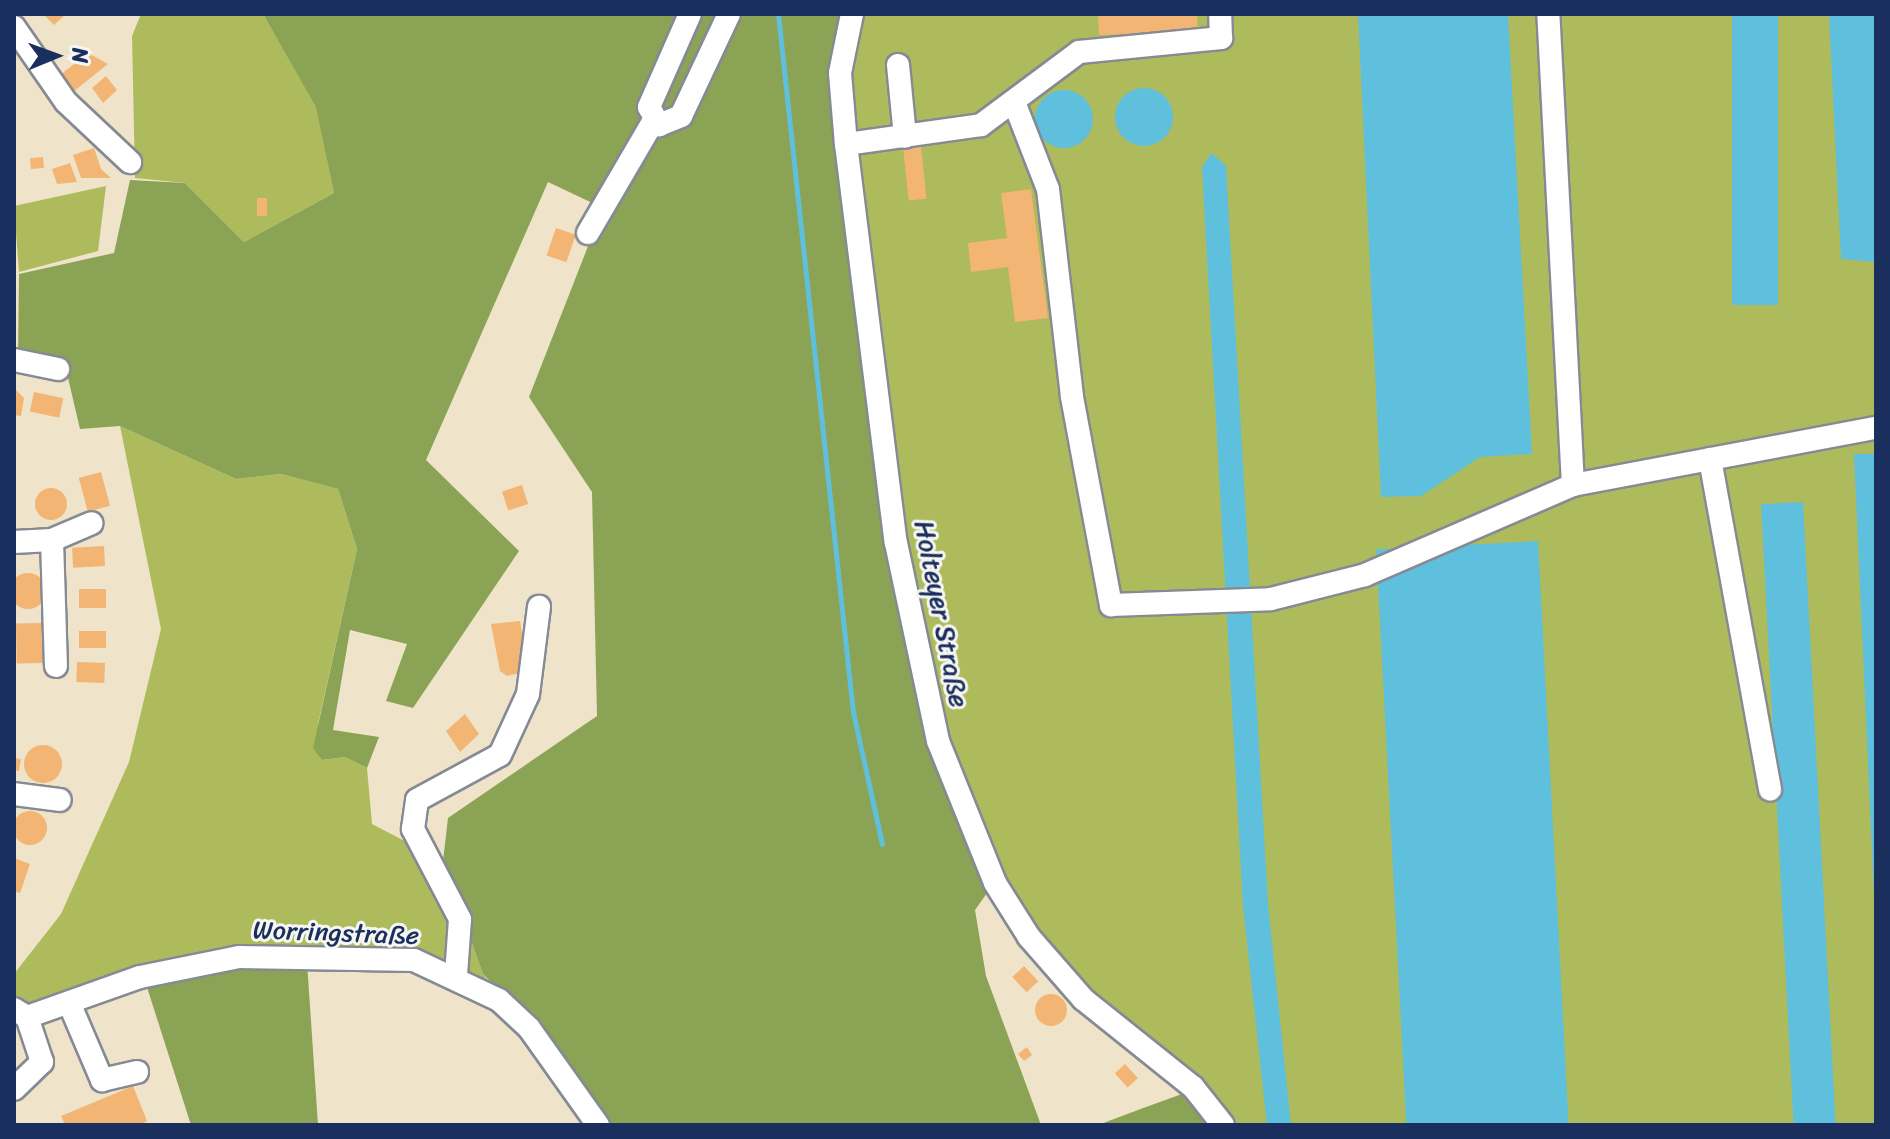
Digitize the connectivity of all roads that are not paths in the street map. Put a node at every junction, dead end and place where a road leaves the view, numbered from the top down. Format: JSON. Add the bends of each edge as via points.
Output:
{"nodes":[{"id":1,"x":678,"y":14,"type":"edge"},
{"id":2,"x":690,"y":14,"type":"edge"},
{"id":3,"x":729,"y":14,"type":"edge"},
{"id":4,"x":852,"y":14,"type":"edge"},
{"id":5,"x":1220,"y":14,"type":"edge"},
{"id":6,"x":1548,"y":14,"type":"edge"},
{"id":7,"x":16,"y":34,"type":"edge"},
{"id":8,"x":668,"y":64,"type":"junction"},
{"id":9,"x":898,"y":65,"type":"dead end"},
{"id":10,"x":1014,"y":102,"type":"junction"},
{"id":11,"x":654,"y":120,"type":"junction"},
{"id":12,"x":905,"y":137,"type":"junction"},
{"id":13,"x":846,"y":144,"type":"junction"},
{"id":14,"x":130,"y":162,"type":"dead end"},
{"id":15,"x":588,"y":233,"type":"dead end"},
{"id":16,"x":14,"y":360,"type":"edge"},
{"id":17,"x":58,"y":369,"type":"dead end"},
{"id":18,"x":1876,"y":428,"type":"edge"},
{"id":19,"x":1710,"y":459,"type":"junction"},
{"id":20,"x":1573,"y":485,"type":"junction"},
{"id":21,"x":92,"y":523,"type":"dead end"},
{"id":22,"x":52,"y":540,"type":"junction"},
{"id":23,"x":14,"y":542,"type":"edge"},
{"id":24,"x":539,"y":607,"type":"dead end"},
{"id":25,"x":56,"y":666,"type":"dead end"},
{"id":26,"x":1770,"y":790,"type":"dead end"},
{"id":27,"x":14,"y":794,"type":"edge"},
{"id":28,"x":60,"y":800,"type":"dead end"},
{"id":29,"x":456,"y":975,"type":"junction"},
{"id":30,"x":70,"y":1005,"type":"junction"},
{"id":31,"x":20,"y":1013,"type":"edge"},
{"id":32,"x":137,"y":1072,"type":"dead end"},
{"id":33,"x":14,"y":1089,"type":"edge"},
{"id":34,"x":598,"y":1125,"type":"edge"},
{"id":35,"x":1223,"y":1125,"type":"edge"}],
"edges":[{"from":1,"to":8,"type":"street"},
{"from":2,"to":8,"type":"street"},
{"from":3,"to":11,"type":"street","via":[[681,116],[670,125]]},
{"from":4,"to":13,"type":"street","name":"Holteyer Straße","via":[[840,73]]},
{"from":5,"to":10,"type":"street","via":[[1221,38],[1095,47]]},
{"from":6,"to":20,"type":"street"},
{"from":7,"to":14,"type":"street","via":[[66,102]]},
{"from":8,"to":11,"type":"street","via":[[649,107]]},
{"from":9,"to":12,"type":"street"},
{"from":10,"to":12,"type":"street","via":[[981,125]]},
{"from":10,"to":20,"type":"street","via":[[1048,189],[1072,397],[1111,605],[1257,601],[1365,575]]},
{"from":11,"to":15,"type":"street"},
{"from":12,"to":13,"type":"street"},
{"from":13,"to":35,"type":"street","name":"Holteyer Straße","via":[[916,658],[968,820],[995,883],[1049,963],[1193,1087]]},
{"from":16,"to":17,"type":"street"},
{"from":18,"to":19,"type":"street"},
{"from":19,"to":20,"type":"street"},
{"from":19,"to":26,"type":"street"},
{"from":21,"to":22,"type":"street"},
{"from":22,"to":23,"type":"street"},
{"from":22,"to":25,"type":"street"},
{"from":24,"to":29,"type":"street","via":[[528,694],[500,755],[417,800],[413,829],[460,919]]},
{"from":27,"to":28,"type":"street"},
{"from":29,"to":30,"type":"street","name":"Worringstraße","via":[[414,960],[239,957],[140,977]]},
{"from":29,"to":34,"type":"street","name":"Worringstraße","via":[[529,1028]]},
{"from":30,"to":31,"type":"street","name":"Worringstraße"},
{"from":30,"to":32,"type":"street","via":[[102,1080]]},
{"from":31,"to":33,"type":"street","via":[[42,1062]]}]}
